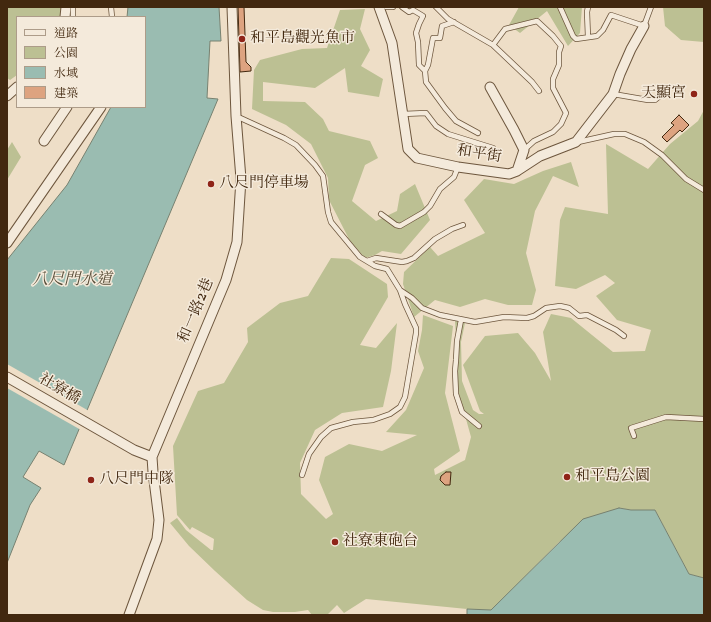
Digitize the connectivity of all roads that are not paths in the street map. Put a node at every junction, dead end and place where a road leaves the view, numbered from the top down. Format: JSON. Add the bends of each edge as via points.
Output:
{"nodes":[{"id":1,"x":232,"y":7,"type":"edge"},
{"id":2,"x":379,"y":7,"type":"edge"},
{"id":3,"x":386,"y":7,"type":"edge"},
{"id":4,"x":393,"y":7,"type":"edge"},
{"id":5,"x":402,"y":7,"type":"edge"},
{"id":6,"x":436,"y":7,"type":"edge"},
{"id":7,"x":560,"y":7,"type":"edge"},
{"id":8,"x":588,"y":7,"type":"edge"},
{"id":9,"x":651,"y":7,"type":"edge"},
{"id":10,"x":454,"y":22,"type":"junction"},
{"id":11,"x":644,"y":26,"type":"junction"},
{"id":12,"x":588,"y":37,"type":"junction"},
{"id":13,"x":494,"y":45,"type":"junction"},
{"id":14,"x":425,"y":71,"type":"junction"},
{"id":15,"x":490,"y":86,"type":"dead end"},
{"id":16,"x":16,"y":88,"type":"edge"},
{"id":17,"x":668,"y":89,"type":"dead end"},
{"id":18,"x":539,"y":91,"type":"dead end"},
{"id":19,"x":613,"y":94,"type":"junction"},
{"id":20,"x":7,"y":96,"type":"edge"},
{"id":21,"x":66,"y":108,"type":"edge"},
{"id":22,"x":100,"y":108,"type":"edge"},
{"id":23,"x":403,"y":114,"type":"junction"},
{"id":24,"x":236,"y":116,"type":"junction"},
{"id":25,"x":478,"y":133,"type":"dead end"},
{"id":26,"x":44,"y":141,"type":"dead end"},
{"id":27,"x":576,"y":142,"type":"junction"},
{"id":28,"x":493,"y":148,"type":"dead end"},
{"id":29,"x":524,"y":150,"type":"junction"},
{"id":30,"x":458,"y":167,"type":"junction"},
{"id":31,"x":517,"y":171,"type":"junction"},
{"id":32,"x":704,"y":190,"type":"edge"},
{"id":33,"x":382,"y":214,"type":"dead end"},
{"id":34,"x":463,"y":225,"type":"dead end"},
{"id":35,"x":7,"y":243,"type":"edge"},
{"id":36,"x":367,"y":261,"type":"junction"},
{"id":37,"x":400,"y":290,"type":"junction"},
{"id":38,"x":461,"y":320,"type":"junction"},
{"id":39,"x":624,"y":336,"type":"dead end"},
{"id":40,"x":7,"y":377,"type":"edge"},
{"id":41,"x":704,"y":420,"type":"edge"},
{"id":42,"x":479,"y":426,"type":"dead end"},
{"id":43,"x":634,"y":436,"type":"dead end"},
{"id":44,"x":152,"y":457,"type":"junction"},
{"id":45,"x":302,"y":475,"type":"dead end"},
{"id":46,"x":129,"y":615,"type":"edge"}],
"edges":[{"from":1,"to":24,"type":"street","name":"和一路2巷"},
{"from":2,"to":23,"type":"street","name":"和平街","via":[[392,43]]},
{"from":3,"to":4,"type":"lane"},
{"from":5,"to":14,"type":"lane","via":[[423,16],[416,33],[419,65]]},
{"from":6,"to":10,"type":"lane"},
{"from":7,"to":12,"type":"lane","via":[[572,36],[576,39]]},
{"from":8,"to":12,"type":"lane"},
{"from":9,"to":11,"type":"lane"},
{"from":10,"to":13,"type":"lane"},
{"from":10,"to":14,"type":"lane","via":[[442,26],[440,38],[433,38]]},
{"from":11,"to":12,"type":"lane","via":[[611,15],[598,36]]},
{"from":11,"to":19,"type":"street"},
{"from":13,"to":18,"type":"lane"},
{"from":13,"to":29,"type":"lane","via":[[505,29],[537,22],[562,46],[552,88],[566,113],[561,124],[552,132],[534,141]]},
{"from":14,"to":25,"type":"lane","via":[[426,82],[456,121]]},
{"from":15,"to":29,"type":"street"},
{"from":16,"to":20,"type":"street"},
{"from":17,"to":19,"type":"lane","via":[[655,100]]},
{"from":19,"to":27,"type":"street"},
{"from":21,"to":26,"type":"street"},
{"from":22,"to":35,"type":"street"},
{"from":23,"to":28,"type":"lane","via":[[426,113],[436,126],[448,134]]},
{"from":23,"to":30,"type":"street","name":"和平街","via":[[408,149],[417,158]]},
{"from":24,"to":36,"type":"lane","via":[[296,145],[316,165],[323,176],[331,222],[360,257]]},
{"from":24,"to":44,"type":"street","name":"和一路2巷","via":[[241,179],[237,242],[226,280]]},
{"from":27,"to":31,"type":"street","name":"和平街","via":[[540,156]]},
{"from":27,"to":32,"type":"lane","via":[[625,134],[644,142],[662,155],[686,179]]},
{"from":29,"to":31,"type":"street"},
{"from":30,"to":31,"type":"street","name":"和平街","via":[[509,174]]},
{"from":30,"to":33,"type":"lane","via":[[454,177],[440,189],[424,212],[400,226]]},
{"from":34,"to":36,"type":"lane","via":[[435,239],[407,262],[376,258]]},
{"from":36,"to":37,"type":"lane","via":[[387,269]]},
{"from":37,"to":38,"type":"lane","via":[[422,308],[440,316]]},
{"from":37,"to":45,"type":"lane","via":[[416,328],[405,397],[400,407],[373,420],[331,428],[309,454]]},
{"from":38,"to":39,"type":"lane","via":[[475,322],[504,317],[527,318],[546,308],[560,306],[569,308],[579,316],[587,315]]},
{"from":38,"to":42,"type":"lane","via":[[454,371],[456,394],[462,412]]},
{"from":40,"to":44,"type":"street","name":"社寮橋","via":[[134,450]]},
{"from":41,"to":43,"type":"lane","via":[[666,417],[631,428]]},
{"from":44,"to":46,"type":"street","name":"和一路2巷","via":[[159,520],[157,539]]}]}
